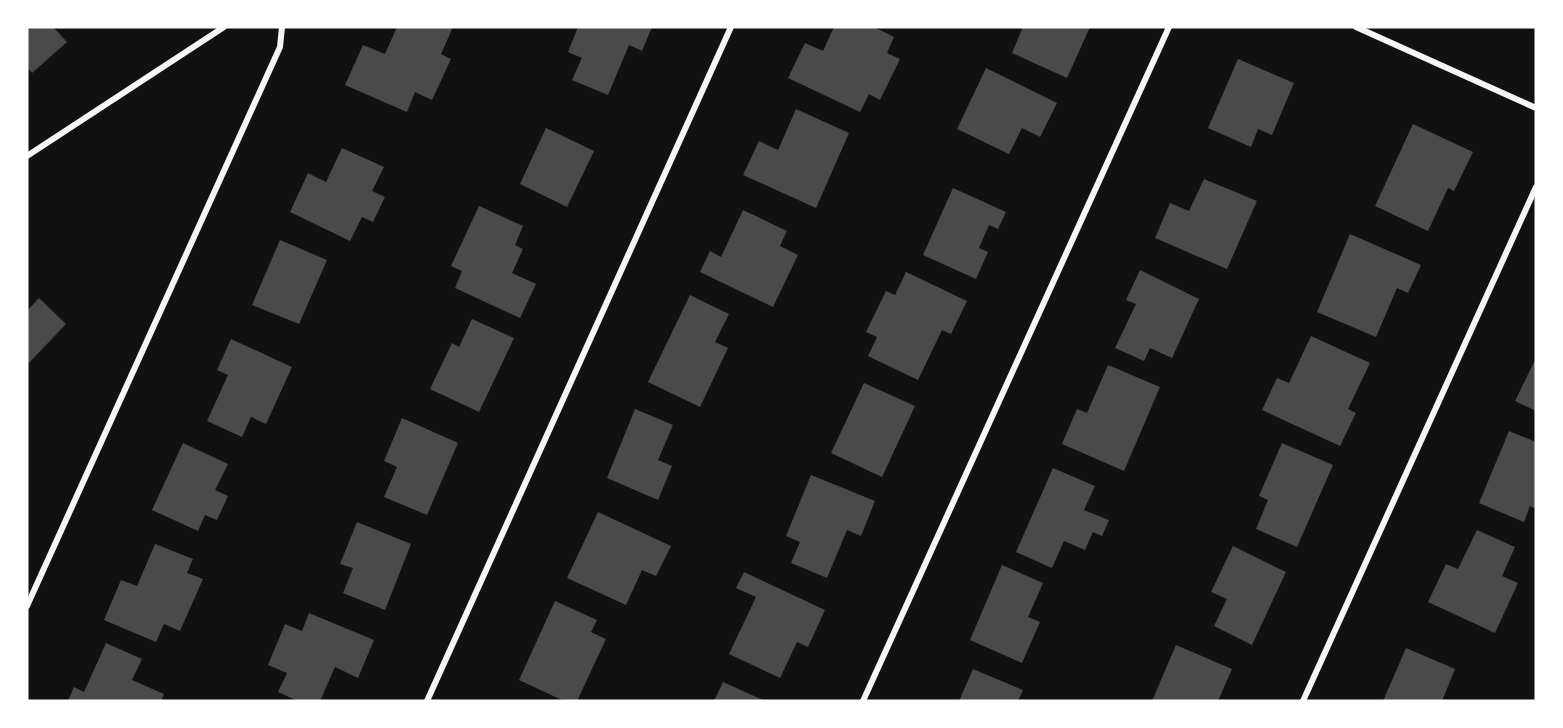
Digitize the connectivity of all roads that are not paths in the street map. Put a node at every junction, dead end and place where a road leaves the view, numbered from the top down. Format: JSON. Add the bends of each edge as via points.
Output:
{"nodes":[{"id":1,"x":224,"y":27,"type":"edge"},
{"id":2,"x":282,"y":27,"type":"edge"},
{"id":3,"x":731,"y":27,"type":"edge"},
{"id":4,"x":1169,"y":27,"type":"edge"},
{"id":5,"x":1356,"y":27,"type":"edge"},
{"id":6,"x":1536,"y":108,"type":"edge"},
{"id":7,"x":27,"y":156,"type":"edge"},
{"id":8,"x":1536,"y":187,"type":"edge"},
{"id":9,"x":27,"y":606,"type":"edge"},
{"id":10,"x":427,"y":701,"type":"edge"},
{"id":11,"x":863,"y":701,"type":"edge"},
{"id":12,"x":1303,"y":701,"type":"edge"}],
"edges":[{"from":1,"to":7,"type":"street"},
{"from":2,"to":9,"type":"street","via":[[280,47]]},
{"from":3,"to":10,"type":"street"},
{"from":4,"to":11,"type":"street"},
{"from":5,"to":6,"type":"street"},
{"from":8,"to":12,"type":"street"}]}
